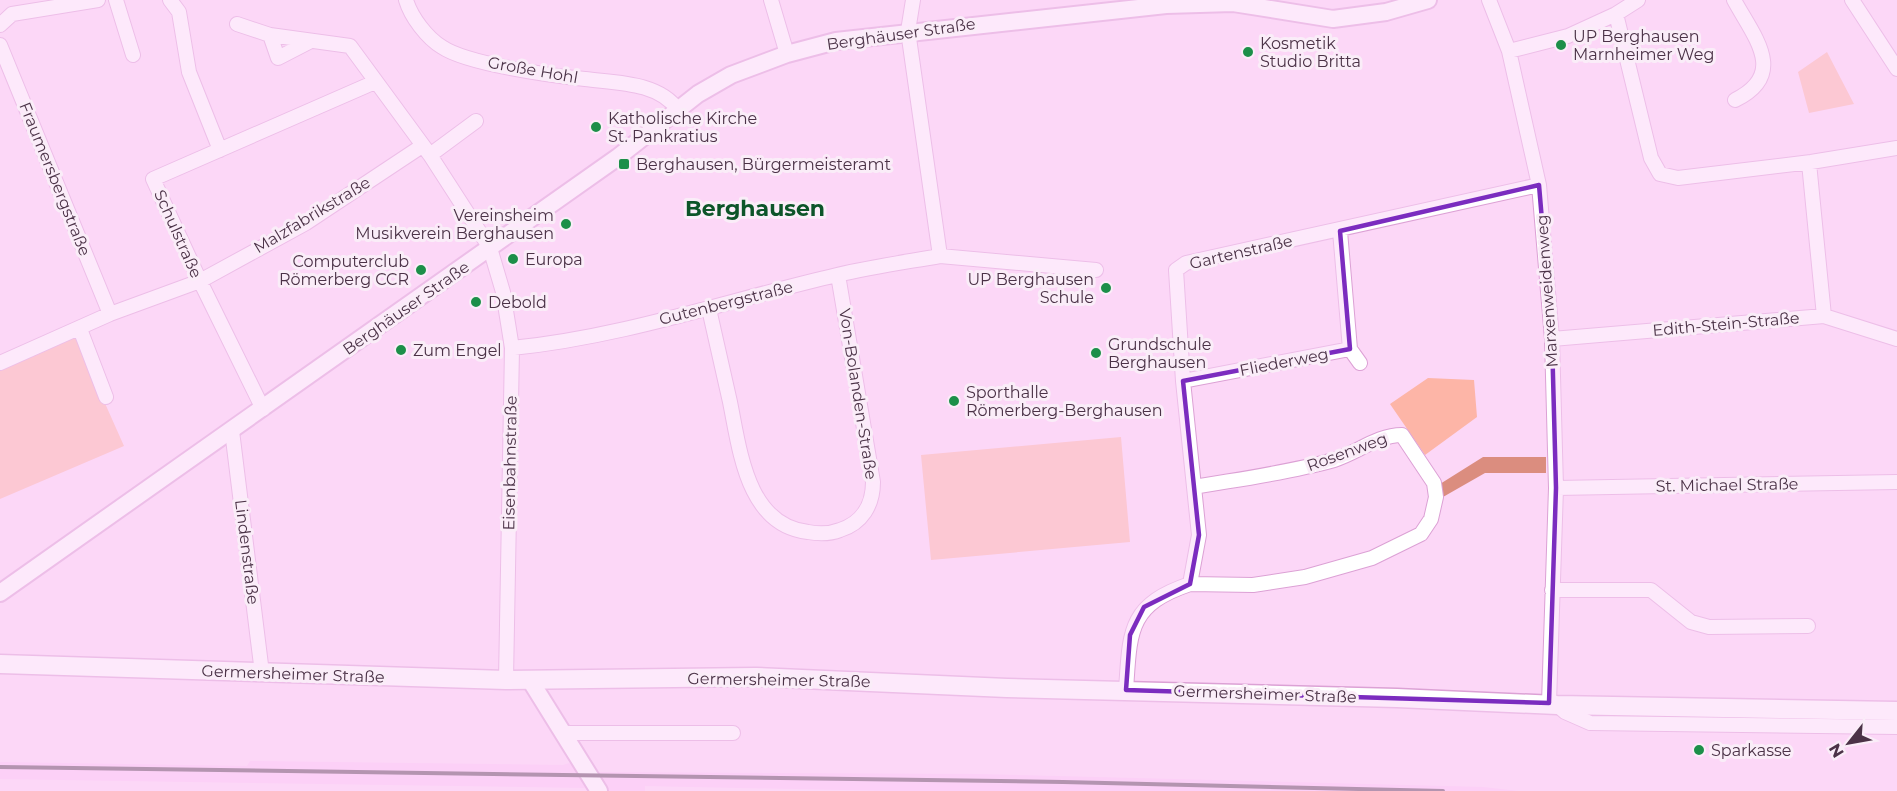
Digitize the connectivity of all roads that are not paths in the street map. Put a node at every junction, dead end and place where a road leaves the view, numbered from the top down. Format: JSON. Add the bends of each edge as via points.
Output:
{"nodes":[{"id":1,"x":98,"y":0,"type":"edge"},
{"id":2,"x":116,"y":0,"type":"edge"},
{"id":3,"x":170,"y":0,"type":"edge"},
{"id":4,"x":406,"y":0,"type":"edge"},
{"id":5,"x":771,"y":0,"type":"edge"},
{"id":6,"x":912,"y":0,"type":"edge"},
{"id":7,"x":1428,"y":0,"type":"edge"},
{"id":8,"x":1489,"y":0,"type":"edge"},
{"id":9,"x":1638,"y":0,"type":"edge"},
{"id":10,"x":1734,"y":0,"type":"edge"},
{"id":11,"x":1852,"y":0,"type":"edge"},
{"id":12,"x":1616,"y":14,"type":"junction"},
{"id":13,"x":237,"y":24,"type":"dead end"},
{"id":14,"x":0,"y":25,"type":"edge"},
{"id":15,"x":908,"y":31,"type":"junction"},
{"id":16,"x":270,"y":35,"type":"junction"},
{"id":17,"x":309,"y":42,"type":"junction"},
{"id":18,"x":0,"y":45,"type":"edge"},
{"id":19,"x":1509,"y":51,"type":"junction"},
{"id":20,"x":787,"y":54,"type":"junction"},
{"id":21,"x":133,"y":55,"type":"dead end"},
{"id":22,"x":1897,"y":69,"type":"edge"},
{"id":23,"x":375,"y":82,"type":"junction"},
{"id":24,"x":1736,"y":100,"type":"dead end"},
{"id":25,"x":678,"y":110,"type":"junction"},
{"id":26,"x":476,"y":121,"type":"dead end"},
{"id":27,"x":1897,"y":148,"type":"edge"},
{"id":28,"x":220,"y":150,"type":"junction"},
{"id":29,"x":426,"y":150,"type":"junction"},
{"id":30,"x":1809,"y":163,"type":"junction"},
{"id":31,"x":1539,"y":185,"type":"junction"},
{"id":32,"x":1340,"y":231,"type":"junction"},
{"id":33,"x":490,"y":248,"type":"junction"},
{"id":34,"x":940,"y":256,"type":"junction"},
{"id":35,"x":1096,"y":270,"type":"dead end"},
{"id":36,"x":838,"y":275,"type":"junction"},
{"id":37,"x":200,"y":281,"type":"junction"},
{"id":38,"x":709,"y":309,"type":"junction"},
{"id":39,"x":111,"y":314,"type":"junction"},
{"id":40,"x":1824,"y":316,"type":"junction"},
{"id":41,"x":80,"y":329,"type":"junction"},
{"id":42,"x":1552,"y":339,"type":"junction"},
{"id":43,"x":1897,"y":339,"type":"edge"},
{"id":44,"x":512,"y":348,"type":"junction"},
{"id":45,"x":1350,"y":349,"type":"junction"},
{"id":46,"x":0,"y":363,"type":"edge"},
{"id":47,"x":1360,"y":363,"type":"dead end"},
{"id":48,"x":1183,"y":381,"type":"junction"},
{"id":49,"x":106,"y":397,"type":"dead end"},
{"id":50,"x":263,"y":409,"type":"junction"},
{"id":51,"x":232,"y":431,"type":"junction"},
{"id":52,"x":1897,"y":482,"type":"edge"},
{"id":53,"x":1194,"y":487,"type":"junction"},
{"id":54,"x":1556,"y":488,"type":"junction"},
{"id":55,"x":1190,"y":584,"type":"junction"},
{"id":56,"x":1552,"y":590,"type":"junction"},
{"id":57,"x":0,"y":593,"type":"edge"},
{"id":58,"x":1808,"y":626,"type":"dead end"},
{"id":59,"x":0,"y":664,"type":"edge"},
{"id":60,"x":262,"y":673,"type":"junction"},
{"id":61,"x":506,"y":680,"type":"junction"},
{"id":62,"x":530,"y":680,"type":"junction"},
{"id":63,"x":1126,"y":690,"type":"junction"},
{"id":64,"x":1553,"y":704,"type":"junction"},
{"id":65,"x":1897,"y":711,"type":"edge"},
{"id":66,"x":1897,"y":727,"type":"edge"},
{"id":67,"x":563,"y":733,"type":"junction"},
{"id":68,"x":733,"y":733,"type":"dead end"},
{"id":69,"x":598,"y":791,"type":"edge"}],
"edges":[{"from":1,"to":14,"type":"street","via":[[12,14]]},
{"from":2,"to":21,"type":"street"},
{"from":3,"to":28,"type":"street","via":[[179,12],[189,72]]},
{"from":4,"to":25,"type":"street","name":"Große Hohl","via":[[423,30],[442,48],[549,75],[634,85],[662,95]]},
{"from":5,"to":20,"type":"street"},
{"from":6,"to":15,"type":"street"},
{"from":7,"to":15,"type":"street","name":"Berghäuser Straße","via":[[1386,12],[1334,19],[1233,3],[1188,4]]},
{"from":8,"to":19,"type":"street","name":"Marxenweidenweg"},
{"from":9,"to":12,"type":"street"},
{"from":10,"to":24,"type":"street","via":[[1765,56],[1765,72],[1751,92]]},
{"from":11,"to":22,"type":"street"},
{"from":12,"to":19,"type":"street","via":[[1568,36]]},
{"from":12,"to":30,"type":"street","via":[[1651,158],[1660,174],[1678,178]]},
{"from":13,"to":16,"type":"street","name":"Eisenbahnstraße"},
{"from":15,"to":20,"type":"street","name":"Berghäuser Straße","via":[[836,41]]},
{"from":15,"to":34,"type":"street"},
{"from":16,"to":17,"type":"street","name":"Eisenbahnstraße"},
{"from":16,"to":17,"type":"street","via":[[278,57]]},
{"from":17,"to":23,"type":"street","name":"Eisenbahnstraße","via":[[350,46]]},
{"from":18,"to":39,"type":"street","name":"Fraumersbergstraße"},
{"from":19,"to":31,"type":"street","name":"Marxenweidenweg"},
{"from":20,"to":25,"type":"street","name":"Berghäuser Straße","via":[[731,75]]},
{"from":23,"to":28,"type":"street","name":"Schulstraße"},
{"from":23,"to":29,"type":"street","name":"Eisenbahnstraße"},
{"from":25,"to":33,"type":"street","name":"Berghäuser Straße"},
{"from":26,"to":29,"type":"street","name":"Malzfabrikstraße"},
{"from":27,"to":30,"type":"street"},
{"from":28,"to":37,"type":"street","name":"Schulstraße","via":[[153,179]]},
{"from":29,"to":33,"type":"street","name":"Eisenbahnstraße"},
{"from":29,"to":37,"type":"street","name":"Malzfabrikstraße"},
{"from":30,"to":40,"type":"street"},
{"from":31,"to":32,"type":"street","name":"Gartenstraße"},
{"from":31,"to":42,"type":"street","name":"Marxenweidenweg"},
{"from":32,"to":45,"type":"street","name":"Fliederweg"},
{"from":32,"to":48,"type":"street","name":"Gartenstraße","via":[[1186,263],[1176,270]]},
{"from":33,"to":44,"type":"street","name":"Eisenbahnstraße"},
{"from":33,"to":50,"type":"street","name":"Berghäuser Straße"},
{"from":34,"to":35,"type":"street","name":"Gutenbergstraße"},
{"from":34,"to":36,"type":"street","name":"Gutenbergstraße"},
{"from":36,"to":38,"type":"street","name":"Gutenbergstraße"},
{"from":36,"to":38,"type":"street","name":"Von-Bolanden-Straße","via":[[873,496],[867,512],[849,527],[832,533],[800,531],[784,525],[760,503],[744,467]]},
{"from":37,"to":39,"type":"street","name":"Malzfabrikstraße"},
{"from":37,"to":50,"type":"street","name":"Schulstraße"},
{"from":38,"to":44,"type":"street","name":"Gutenbergstraße"},
{"from":39,"to":41,"type":"street","name":"Malzfabrikstraße"},
{"from":40,"to":42,"type":"street","name":"Edith-Stein-Straße"},
{"from":40,"to":43,"type":"street","name":"Edith-Stein-Straße"},
{"from":41,"to":46,"type":"street","name":"Malzfabrikstraße"},
{"from":41,"to":49,"type":"street"},
{"from":42,"to":54,"type":"street","name":"Marxenweidenweg"},
{"from":44,"to":61,"type":"street","name":"Eisenbahnstraße"},
{"from":45,"to":47,"type":"street","name":"Fliederweg"},
{"from":45,"to":48,"type":"street","name":"Fliederweg"},
{"from":48,"to":53,"type":"street","name":"Gartenstraße"},
{"from":50,"to":51,"type":"street","name":"Berghäuser Straße"},
{"from":51,"to":57,"type":"street","name":"Berghäuser Straße"},
{"from":51,"to":60,"type":"street","name":"Lindenstraße"},
{"from":52,"to":54,"type":"street","name":"St. Michael Straße"},
{"from":53,"to":55,"type":"street","name":"Gartenstraße","via":[[1199,535]]},
{"from":53,"to":55,"type":"street","name":"Rosenweg","via":[[1336,459],[1389,435],[1402,435],[1434,483],[1436,497],[1431,519],[1421,534],[1372,558],[1305,577],[1253,585]]},
{"from":54,"to":56,"type":"street","name":"Marxenweidenweg"},
{"from":55,"to":63,"type":"street","via":[[1168,591],[1144,607],[1130,635]]},
{"from":56,"to":58,"type":"street","via":[[1651,590],[1691,622],[1709,627]]},
{"from":56,"to":64,"type":"street","name":"Marxenweidenweg"},
{"from":59,"to":60,"type":"main road","name":"Germersheimer Straße"},
{"from":60,"to":61,"type":"main road","name":"Germersheimer Straße"},
{"from":61,"to":62,"type":"main road","name":"Germersheimer Straße"},
{"from":62,"to":63,"type":"main road","name":"Germersheimer Straße","via":[[756,677]]},
{"from":62,"to":67,"type":"street"},
{"from":63,"to":64,"type":"main road","name":"Germersheimer Straße"},
{"from":64,"to":65,"type":"main road","name":"Germersheimer Straße"},
{"from":64,"to":66,"type":"street","name":"Germersheimer Straße","via":[[1590,723]]},
{"from":67,"to":68,"type":"street"},
{"from":67,"to":69,"type":"street"}]}
